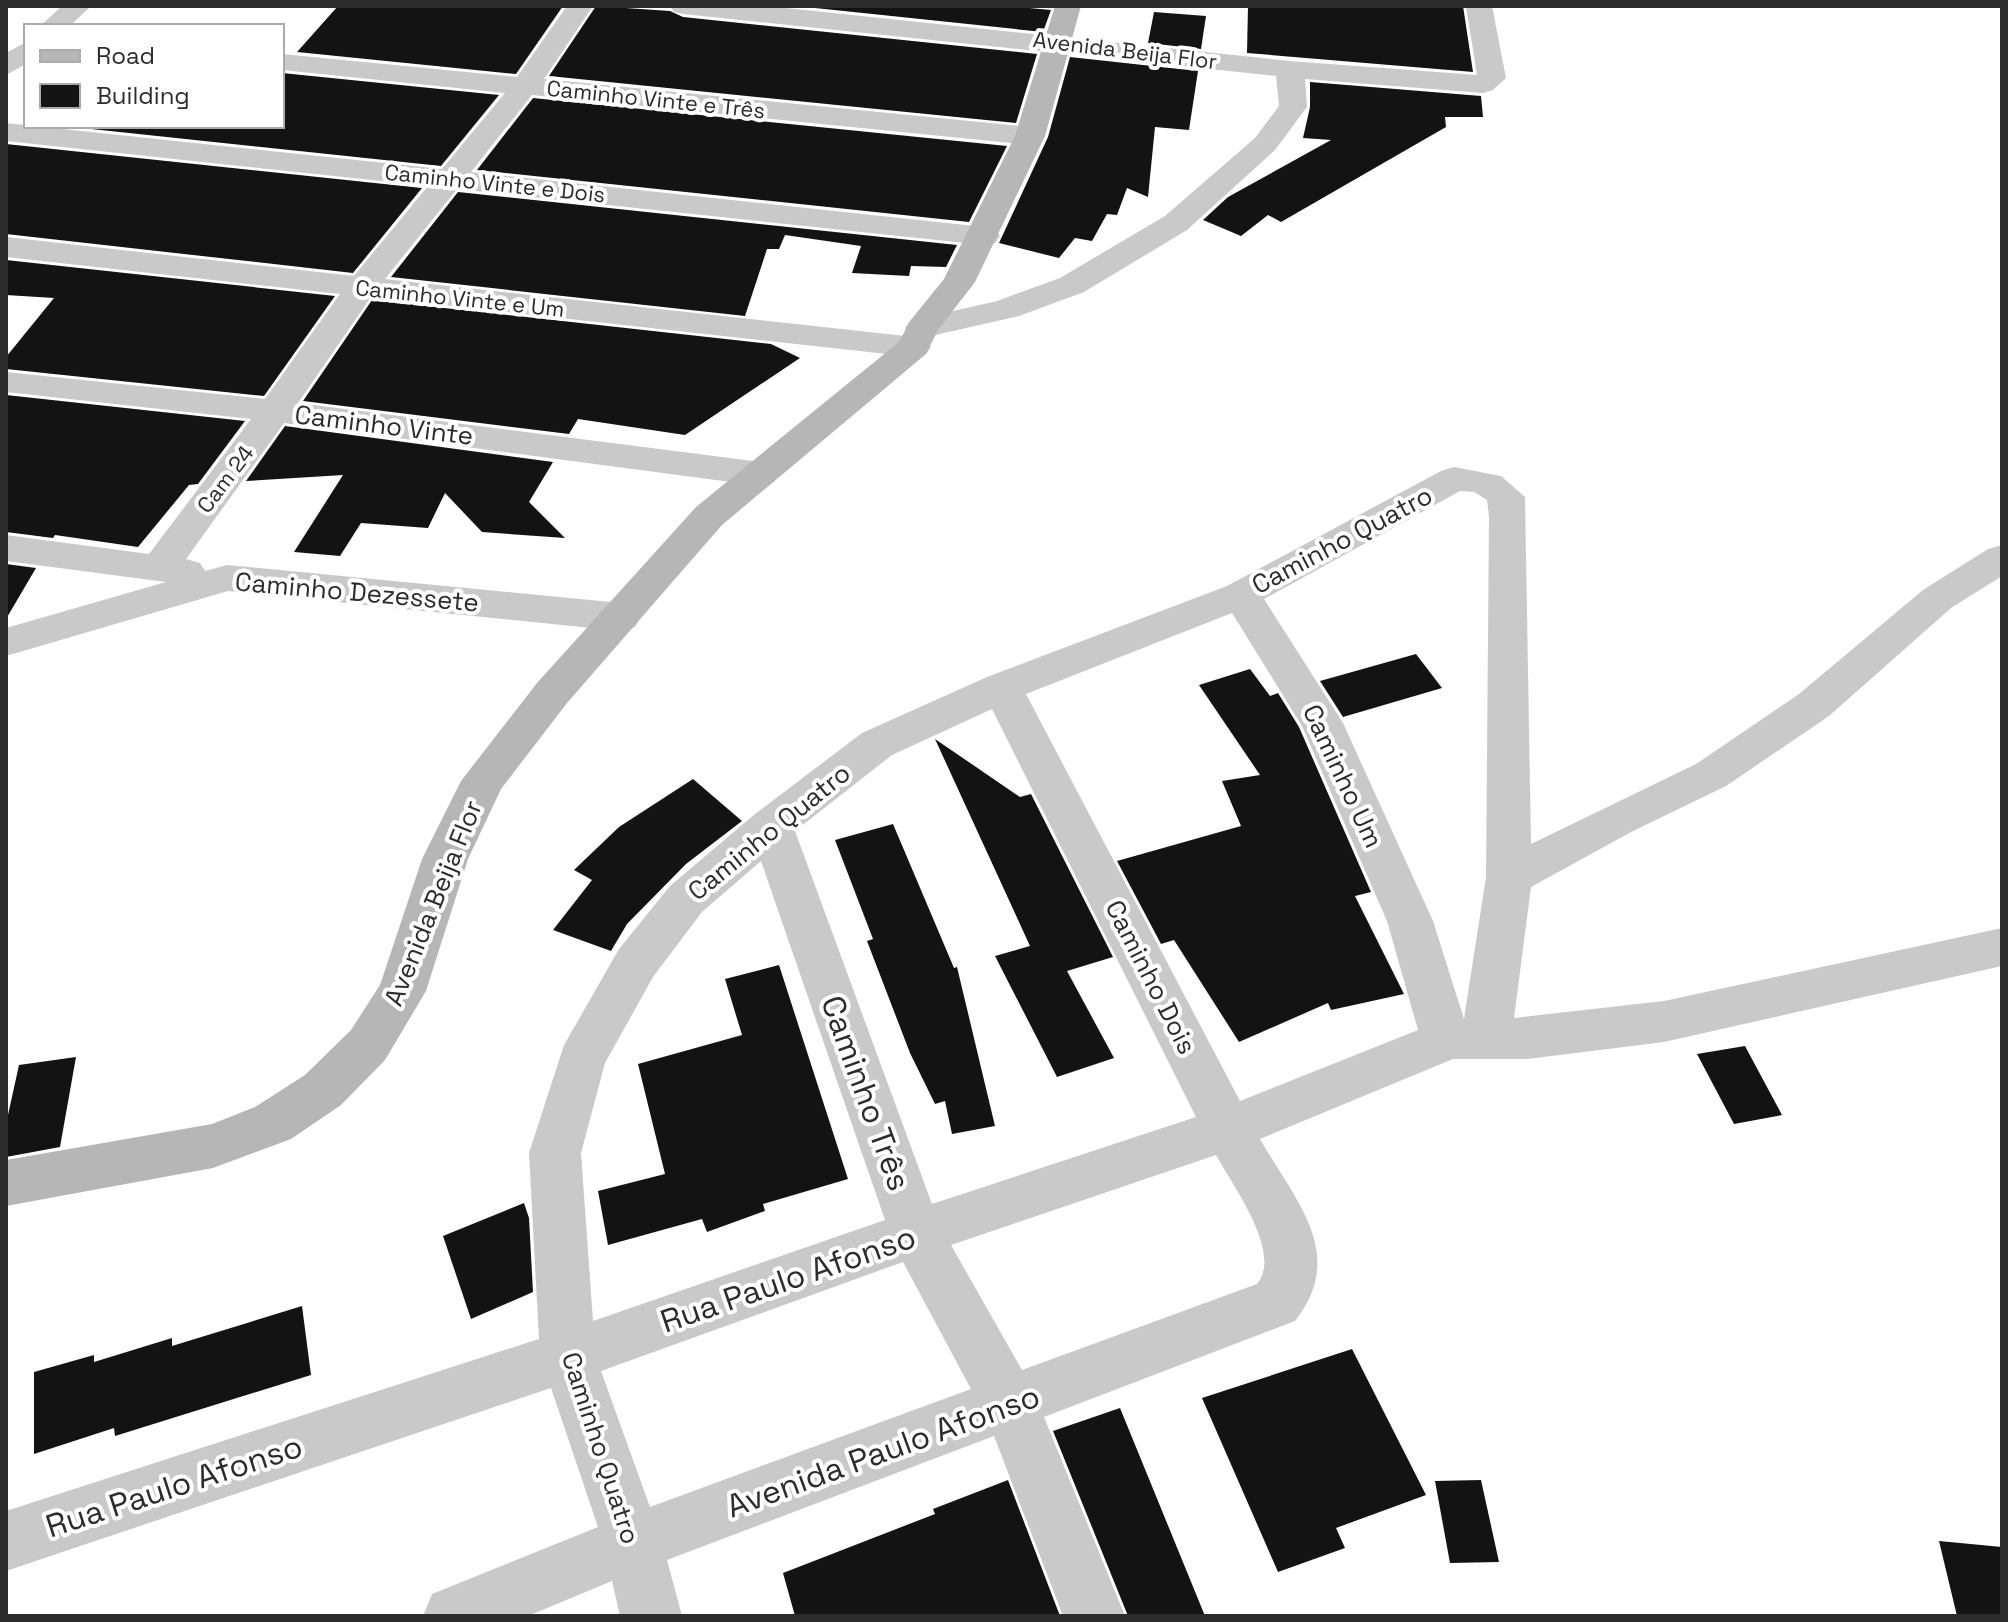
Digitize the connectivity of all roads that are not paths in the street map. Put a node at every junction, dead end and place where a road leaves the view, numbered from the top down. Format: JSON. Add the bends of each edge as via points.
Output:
{"nodes":[{"id":1,"x":78,"y":6,"type":"edge"},
{"id":2,"x":580,"y":6,"type":"edge"},
{"id":3,"x":683,"y":6,"type":"edge"},
{"id":4,"x":1068,"y":6,"type":"edge"},
{"id":5,"x":1479,"y":6,"type":"edge"},
{"id":6,"x":56,"y":24,"type":"edge"},
{"id":7,"x":1057,"y":42,"type":"junction"},
{"id":8,"x":24,"y":52,"type":"edge"},
{"id":9,"x":284,"y":62,"type":"edge"},
{"id":10,"x":6,"y":67,"type":"edge"},
{"id":11,"x":1290,"y":69,"type":"junction"},
{"id":12,"x":525,"y":86,"type":"junction"},
{"id":13,"x":6,"y":132,"type":"edge"},
{"id":14,"x":1030,"y":136,"type":"junction"},
{"id":15,"x":448,"y":178,"type":"junction"},
{"id":16,"x":984,"y":236,"type":"junction"},
{"id":17,"x":6,"y":247,"type":"edge"},
{"id":18,"x":361,"y":288,"type":"junction"},
{"id":19,"x":918,"y":337,"type":"junction"},
{"id":20,"x":6,"y":382,"type":"edge"},
{"id":21,"x":275,"y":411,"type":"junction"},
{"id":22,"x":761,"y":474,"type":"junction"},
{"id":23,"x":6,"y":548,"type":"edge"},
{"id":24,"x":2002,"y":558,"type":"edge"},
{"id":25,"x":159,"y":568,"type":"junction"},
{"id":26,"x":227,"y":578,"type":"junction"},
{"id":27,"x":1241,"y":595,"type":"junction"},
{"id":28,"x":621,"y":617,"type":"junction"},
{"id":29,"x":6,"y":642,"type":"edge"},
{"id":30,"x":1002,"y":687,"type":"junction"},
{"id":31,"x":771,"y":826,"type":"junction"},
{"id":32,"x":1509,"y":877,"type":"junction"},
{"id":33,"x":2002,"y":947,"type":"edge"},
{"id":34,"x":1467,"y":1040,"type":"junction"},
{"id":35,"x":1228,"y":1129,"type":"junction"},
{"id":36,"x":6,"y":1183,"type":"edge"},
{"id":37,"x":916,"y":1233,"type":"junction"},
{"id":38,"x":1293,"y":1268,"type":"joint"},
{"id":39,"x":568,"y":1356,"type":"junction"},
{"id":40,"x":1010,"y":1404,"type":"junction"},
{"id":41,"x":6,"y":1541,"type":"edge"},
{"id":42,"x":633,"y":1543,"type":"junction"},
{"id":43,"x":454,"y":1616,"type":"edge"},
{"id":44,"x":651,"y":1616,"type":"edge"},
{"id":45,"x":1094,"y":1616,"type":"edge"}],
"edges":[{"from":1,"to":6,"type":"street"},
{"from":2,"to":12,"type":"street","name":"Cam 24"},
{"from":3,"to":7,"type":"street","name":"Avenida Beija Flor"},
{"from":4,"to":7,"type":"street","name":"Avenida Beija Flor"},
{"from":5,"to":11,"type":"street","name":"Avenida Beija Flor","via":[[1492,78],[1483,84]]},
{"from":7,"to":11,"type":"street","name":"Avenida Beija Flor"},
{"from":7,"to":14,"type":"street","name":"Avenida Beija Flor"},
{"from":8,"to":10,"type":"street"},
{"from":9,"to":12,"type":"street","name":"Caminho Vinte e Três"},
{"from":11,"to":19,"type":"street","name":"Caminho Vinte e Um","via":[[1293,107],[1265,144],[1176,223],[1072,285]]},
{"from":12,"to":14,"type":"street","name":"Caminho Vinte e Três"},
{"from":12,"to":15,"type":"street","name":"Cam 24"},
{"from":13,"to":15,"type":"street","name":"Caminho Vinte e Dois"},
{"from":14,"to":16,"type":"street","name":"Avenida Beija Flor"},
{"from":15,"to":16,"type":"street","name":"Caminho Vinte e Dois"},
{"from":15,"to":18,"type":"street","name":"Cam 24"},
{"from":16,"to":19,"type":"street","name":"Avenida Beija Flor","via":[[959,282]]},
{"from":17,"to":18,"type":"street","name":"Caminho Vinte e Um"},
{"from":18,"to":19,"type":"street","name":"Caminho Vinte e Um"},
{"from":18,"to":21,"type":"street","name":"Cam 24"},
{"from":19,"to":22,"type":"street","name":"Avenida Beija Flor"},
{"from":20,"to":21,"type":"street","name":"Caminho Vinte"},
{"from":21,"to":22,"type":"street","name":"Caminho Vinte"},
{"from":21,"to":25,"type":"street","name":"Cam 24"},
{"from":22,"to":28,"type":"street","name":"Avenida Beija Flor","via":[[709,516]]},
{"from":23,"to":25,"type":"street"},
{"from":24,"to":32,"type":"street","via":[[1937,599],[1814,705],[1711,775]]},
{"from":25,"to":26,"type":"street"},
{"from":26,"to":28,"type":"street","name":"Caminho Dezessete"},
{"from":26,"to":29,"type":"street","name":"Caminho Dezessete"},
{"from":27,"to":30,"type":"street","name":"Caminho Quatro"},
{"from":27,"to":32,"type":"street","name":"Caminho Quatro","via":[[1454,479],[1479,480],[1506,497]]},
{"from":27,"to":34,"type":"street","name":"Caminho Um","via":[[1322,723]]},
{"from":28,"to":36,"type":"street","name":"Avenida Beija Flor","via":[[483,781],[445,859],[402,991],[368,1045],[323,1090],[273,1123],[213,1146]]},
{"from":30,"to":31,"type":"street","name":"Caminho Quatro","via":[[877,744]]},
{"from":30,"to":35,"type":"street","name":"Caminho Dois"},
{"from":31,"to":37,"type":"street","name":"Caminho Três"},
{"from":31,"to":39,"type":"street","name":"Caminho Quatro","via":[[686,899],[636,963],[581,1060],[555,1153]]},
{"from":32,"to":34,"type":"street"},
{"from":33,"to":34,"type":"street","via":[[1568,1038]]},
{"from":34,"to":35,"type":"street","name":"Rua Paulo Afonso"},
{"from":35,"to":37,"type":"street","name":"Rua Paulo Afonso"},
{"from":35,"to":38,"type":"street","name":"Caminho Dois","via":[[1291,1242]]},
{"from":37,"to":39,"type":"street","name":"Rua Paulo Afonso"},
{"from":37,"to":40,"type":"street","name":"Caminho Três"},
{"from":38,"to":40,"type":"street","name":"Avenida Paulo Afonso","via":[[1288,1288],[1276,1303]]},
{"from":39,"to":41,"type":"street","name":"Rua Paulo Afonso"},
{"from":39,"to":42,"type":"street","name":"Caminho Quatro"},
{"from":40,"to":42,"type":"street","name":"Avenida Paulo Afonso"},
{"from":40,"to":45,"type":"street","name":"Caminho Três"},
{"from":42,"to":43,"type":"street","name":"Avenida Paulo Afonso"},
{"from":42,"to":44,"type":"street","name":"Caminho Quatro"}]}
